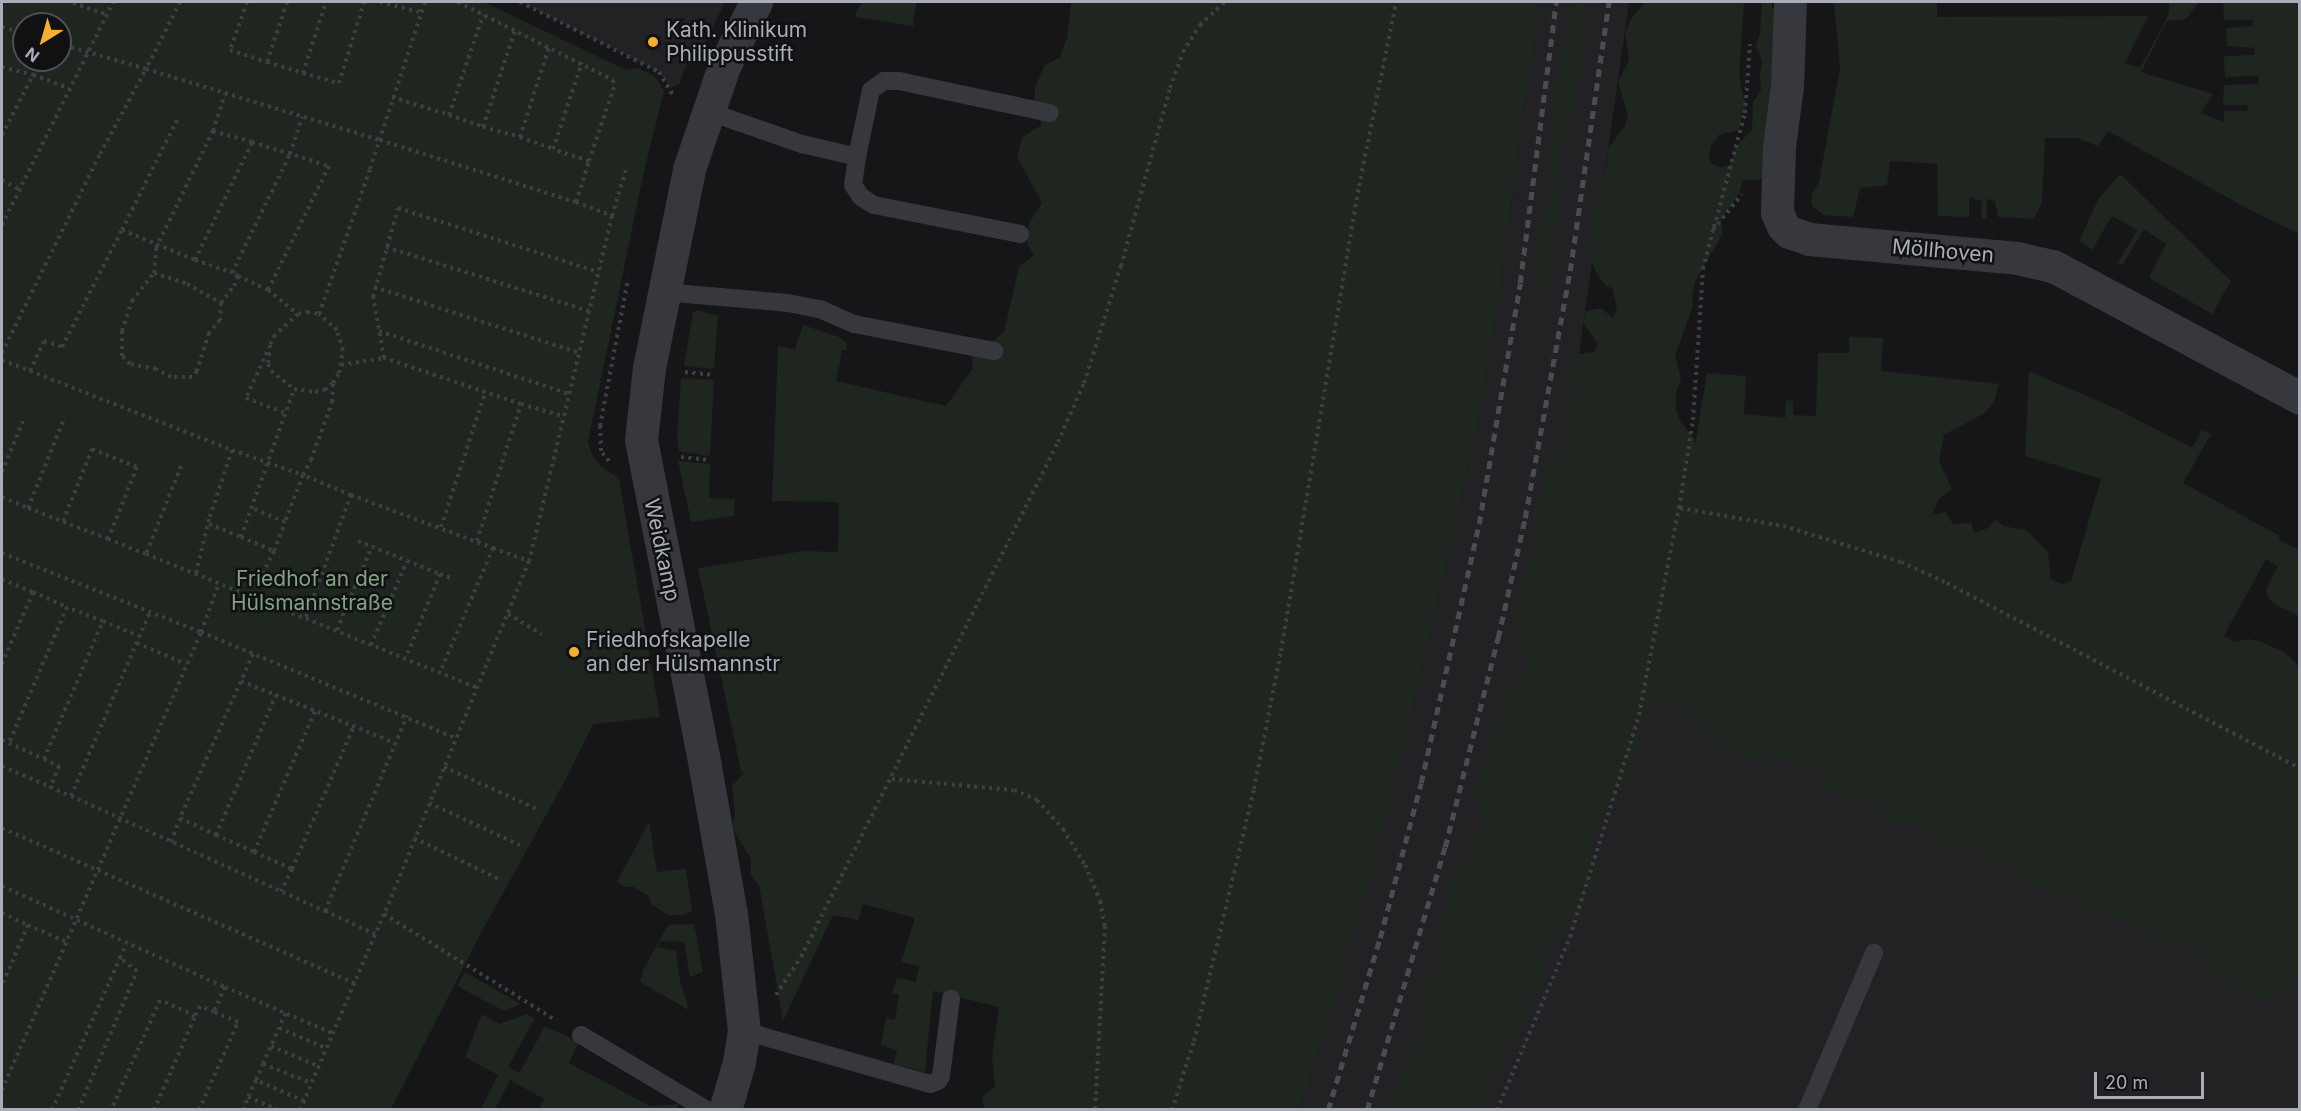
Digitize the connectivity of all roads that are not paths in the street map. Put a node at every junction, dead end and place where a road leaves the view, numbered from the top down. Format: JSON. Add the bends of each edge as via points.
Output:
{"nodes":[{"id":1,"x":756,"y":2,"type":"edge"},
{"id":2,"x":1790,"y":2,"type":"edge"},
{"id":3,"x":707,"y":111,"type":"junction"},
{"id":4,"x":1050,"y":113,"type":"dead end"},
{"id":5,"x":857,"y":157,"type":"junction"},
{"id":6,"x":1020,"y":234,"type":"dead end"},
{"id":7,"x":663,"y":292,"type":"junction"},
{"id":8,"x":994,"y":351,"type":"dead end"},
{"id":9,"x":2300,"y":398,"type":"edge"},
{"id":10,"x":1874,"y":953,"type":"dead end"},
{"id":11,"x":951,"y":999,"type":"dead end"},
{"id":12,"x":743,"y":1030,"type":"junction"},
{"id":13,"x":581,"y":1035,"type":"road end"},
{"id":14,"x":707,"y":1110,"type":"edge"},
{"id":15,"x":725,"y":1110,"type":"edge"},
{"id":16,"x":1807,"y":1110,"type":"edge"}],
"edges":[{"from":1,"to":3,"type":"street","name":"Weidkamp"},
{"from":2,"to":9,"type":"street","name":"Möllhoven","via":[[1777,212],[1789,232],[1809,239],[2017,258],[2053,266]]},
{"from":3,"to":5,"type":"lane","via":[[802,144]]},
{"from":3,"to":7,"type":"street","name":"Weidkamp","via":[[689,169]]},
{"from":4,"to":5,"type":"lane","via":[[884,81],[871,90]]},
{"from":5,"to":6,"type":"lane","via":[[853,185],[867,202]]},
{"from":7,"to":8,"type":"lane","via":[[788,303],[820,309],[854,324]]},
{"from":7,"to":12,"type":"street","name":"Weidkamp","via":[[644,398],[642,453],[705,766],[730,914]]},
{"from":10,"to":16,"type":"lane"},
{"from":11,"to":12,"type":"lane","via":[[941,1076],[930,1084]]},
{"from":12,"to":15,"type":"street","name":"Weidkamp","via":[[739,1062]]},
{"from":13,"to":14,"type":"lane"}]}
